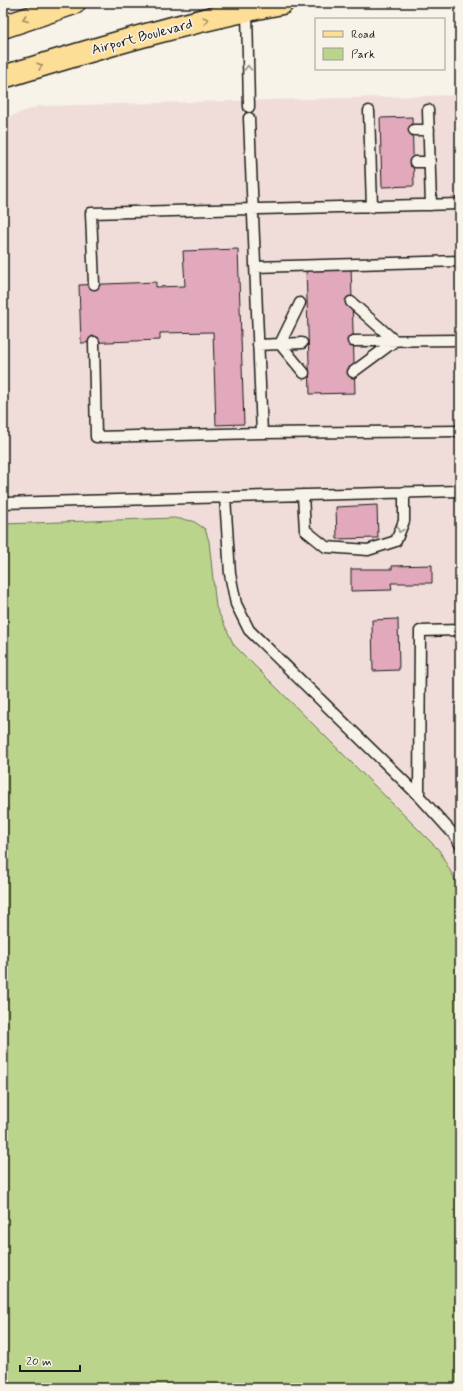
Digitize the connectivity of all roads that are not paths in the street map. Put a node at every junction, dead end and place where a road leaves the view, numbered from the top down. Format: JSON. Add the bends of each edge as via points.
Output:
{"nodes":[{"id":1,"x":74,"y":3,"type":"edge"},
{"id":2,"x":282,"y":3,"type":"edge"},
{"id":3,"x":247,"y":6,"type":"edge"},
{"id":4,"x":3,"y":27,"type":"edge"},
{"id":5,"x":3,"y":77,"type":"edge"},
{"id":6,"x":248,"y":107,"type":"dead end"},
{"id":7,"x":428,"y":110,"type":"dead end"},
{"id":8,"x":369,"y":111,"type":"dead end"},
{"id":9,"x":249,"y":118,"type":"dead end"},
{"id":10,"x":414,"y":130,"type":"dead end"},
{"id":11,"x":429,"y":130,"type":"junction"},
{"id":12,"x":414,"y":162,"type":"dead end"},
{"id":13,"x":430,"y":162,"type":"junction"},
{"id":14,"x":460,"y":204,"type":"edge"},
{"id":15,"x":431,"y":205,"type":"junction"},
{"id":16,"x":372,"y":206,"type":"junction"},
{"id":17,"x":253,"y":209,"type":"junction"},
{"id":18,"x":460,"y":261,"type":"edge"},
{"id":19,"x":255,"y":267,"type":"junction"},
{"id":20,"x":94,"y":284,"type":"dead end"},
{"id":21,"x":351,"y":302,"type":"dead end"},
{"id":22,"x":300,"y":303,"type":"dead end"},
{"id":23,"x":460,"y":340,"type":"edge"},
{"id":24,"x":352,"y":341,"type":"dead end"},
{"id":25,"x":394,"y":341,"type":"junction"},
{"id":26,"x":94,"y":342,"type":"dead end"},
{"id":27,"x":302,"y":343,"type":"dead end"},
{"id":28,"x":258,"y":344,"type":"junction"},
{"id":29,"x":280,"y":344,"type":"junction"},
{"id":30,"x":353,"y":372,"type":"dead end"},
{"id":31,"x":304,"y":373,"type":"dead end"},
{"id":32,"x":460,"y":431,"type":"edge"},
{"id":33,"x":262,"y":433,"type":"junction"},
{"id":34,"x":460,"y":491,"type":"edge"},
{"id":35,"x":404,"y":492,"type":"junction"},
{"id":36,"x":303,"y":495,"type":"junction"},
{"id":37,"x":225,"y":497,"type":"junction"},
{"id":38,"x":3,"y":503,"type":"edge"},
{"id":39,"x":460,"y":630,"type":"edge"},
{"id":40,"x":419,"y":796,"type":"junction"},
{"id":41,"x":459,"y":836,"type":"edge"}],
"edges":[{"from":1,"to":4,"type":"main road","one_way":true},
{"from":2,"to":3,"type":"main road","name":"Airport Boulevard"},
{"from":5,"to":3,"type":"main road","name":"Airport Boulevard","one_way":true},
{"from":6,"to":3,"type":"lane","one_way":true},
{"from":7,"to":11,"type":"lane"},
{"from":8,"to":16,"type":"lane","via":[[373,131]]},
{"from":9,"to":17,"type":"lane"},
{"from":10,"to":11,"type":"lane"},
{"from":11,"to":13,"type":"lane"},
{"from":12,"to":13,"type":"lane"},
{"from":13,"to":15,"type":"lane"},
{"from":14,"to":15,"type":"lane"},
{"from":15,"to":16,"type":"lane"},
{"from":16,"to":17,"type":"lane"},
{"from":17,"to":19,"type":"lane"},
{"from":17,"to":20,"type":"lane","via":[[91,213]]},
{"from":18,"to":19,"type":"lane"},
{"from":19,"to":28,"type":"lane"},
{"from":21,"to":25,"type":"lane"},
{"from":22,"to":29,"type":"lane"},
{"from":23,"to":25,"type":"lane"},
{"from":24,"to":25,"type":"lane"},
{"from":25,"to":30,"type":"lane"},
{"from":26,"to":33,"type":"lane","via":[[96,437]]},
{"from":27,"to":29,"type":"lane"},
{"from":28,"to":29,"type":"lane"},
{"from":28,"to":33,"type":"lane"},
{"from":29,"to":31,"type":"lane"},
{"from":32,"to":33,"type":"lane"},
{"from":34,"to":35,"type":"lane"},
{"from":35,"to":36,"type":"lane"},
{"from":35,"to":36,"type":"lane","one_way":true,"via":[[404,521],[396,541],[368,550],[326,547],[305,530]]},
{"from":36,"to":37,"type":"lane"},
{"from":37,"to":38,"type":"lane"},
{"from":37,"to":40,"type":"lane","via":[[230,574],[236,604],[249,630]]},
{"from":39,"to":40,"type":"lane","via":[[420,631]]},
{"from":40,"to":41,"type":"lane"}]}
